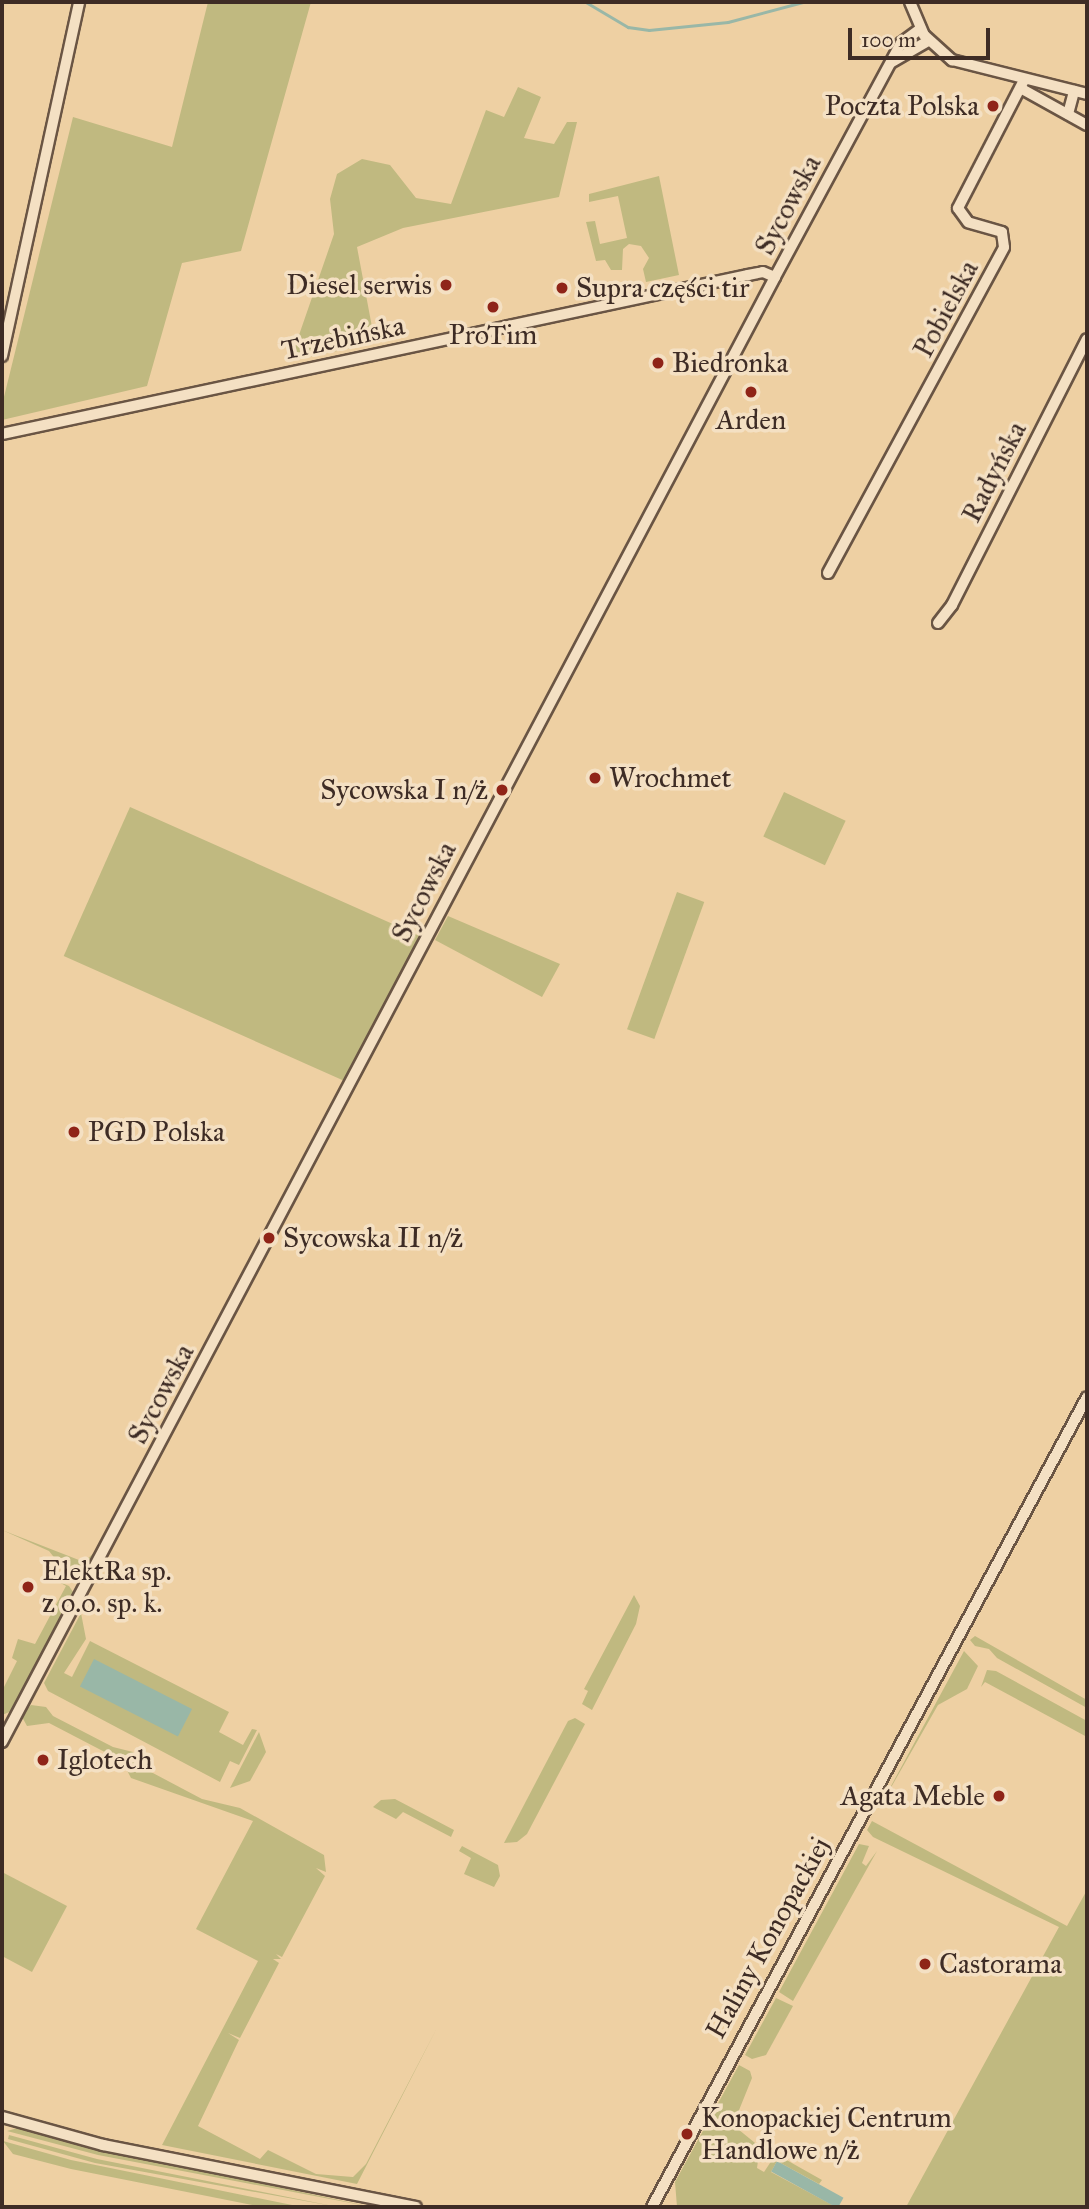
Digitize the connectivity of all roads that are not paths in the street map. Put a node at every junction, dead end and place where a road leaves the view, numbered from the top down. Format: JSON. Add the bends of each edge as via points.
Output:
{"nodes":[{"id":1,"x":79,"y":2,"type":"edge"},
{"id":2,"x":910,"y":2,"type":"edge"},
{"id":3,"x":920,"y":29,"type":"junction"},
{"id":4,"x":928,"y":41,"type":"junction"},
{"id":5,"x":889,"y":64,"type":"junction"},
{"id":6,"x":1023,"y":85,"type":"junction"},
{"id":7,"x":1074,"y":91,"type":"junction"},
{"id":8,"x":1087,"y":94,"type":"edge"},
{"id":9,"x":1068,"y":114,"type":"junction"},
{"id":10,"x":1087,"y":125,"type":"edge"},
{"id":11,"x":775,"y":277,"type":"junction"},
{"id":12,"x":1087,"y":339,"type":"edge"},
{"id":13,"x":2,"y":356,"type":"edge"},
{"id":14,"x":2,"y":434,"type":"edge"},
{"id":15,"x":828,"y":573,"type":"dead end"},
{"id":16,"x":938,"y":623,"type":"dead end"},
{"id":17,"x":1087,"y":1397,"type":"edge"},
{"id":18,"x":2,"y":1742,"type":"edge"},
{"id":19,"x":2,"y":2117,"type":"edge"},
{"id":20,"x":416,"y":2207,"type":"edge"},
{"id":21,"x":652,"y":2207,"type":"edge"}],
"edges":[{"from":1,"to":13,"type":"street"},
{"from":2,"to":3,"type":"street"},
{"from":3,"to":4,"type":"street"},
{"from":3,"to":5,"type":"street","name":"Sycowska","via":[[901,43]]},
{"from":4,"to":5,"type":"street"},
{"from":4,"to":6,"type":"street","via":[[958,64]]},
{"from":5,"to":11,"type":"street","name":"Sycowska"},
{"from":6,"to":7,"type":"street"},
{"from":6,"to":9,"type":"street"},
{"from":6,"to":15,"type":"street","name":"Pobielska","via":[[958,208],[968,222],[1002,232],[1004,247]]},
{"from":7,"to":8,"type":"street"},
{"from":7,"to":9,"type":"street"},
{"from":9,"to":10,"type":"street"},
{"from":11,"to":14,"type":"street","name":"Trzebińska","via":[[763,272],[748,275]]},
{"from":11,"to":18,"type":"street","name":"Sycowska"},
{"from":12,"to":16,"type":"street","name":"Radyńska","via":[[952,605]]},
{"from":17,"to":21,"type":"street","name":"Haliny Konopackiej"},
{"from":19,"to":20,"type":"street","via":[[78,2139]]}]}
